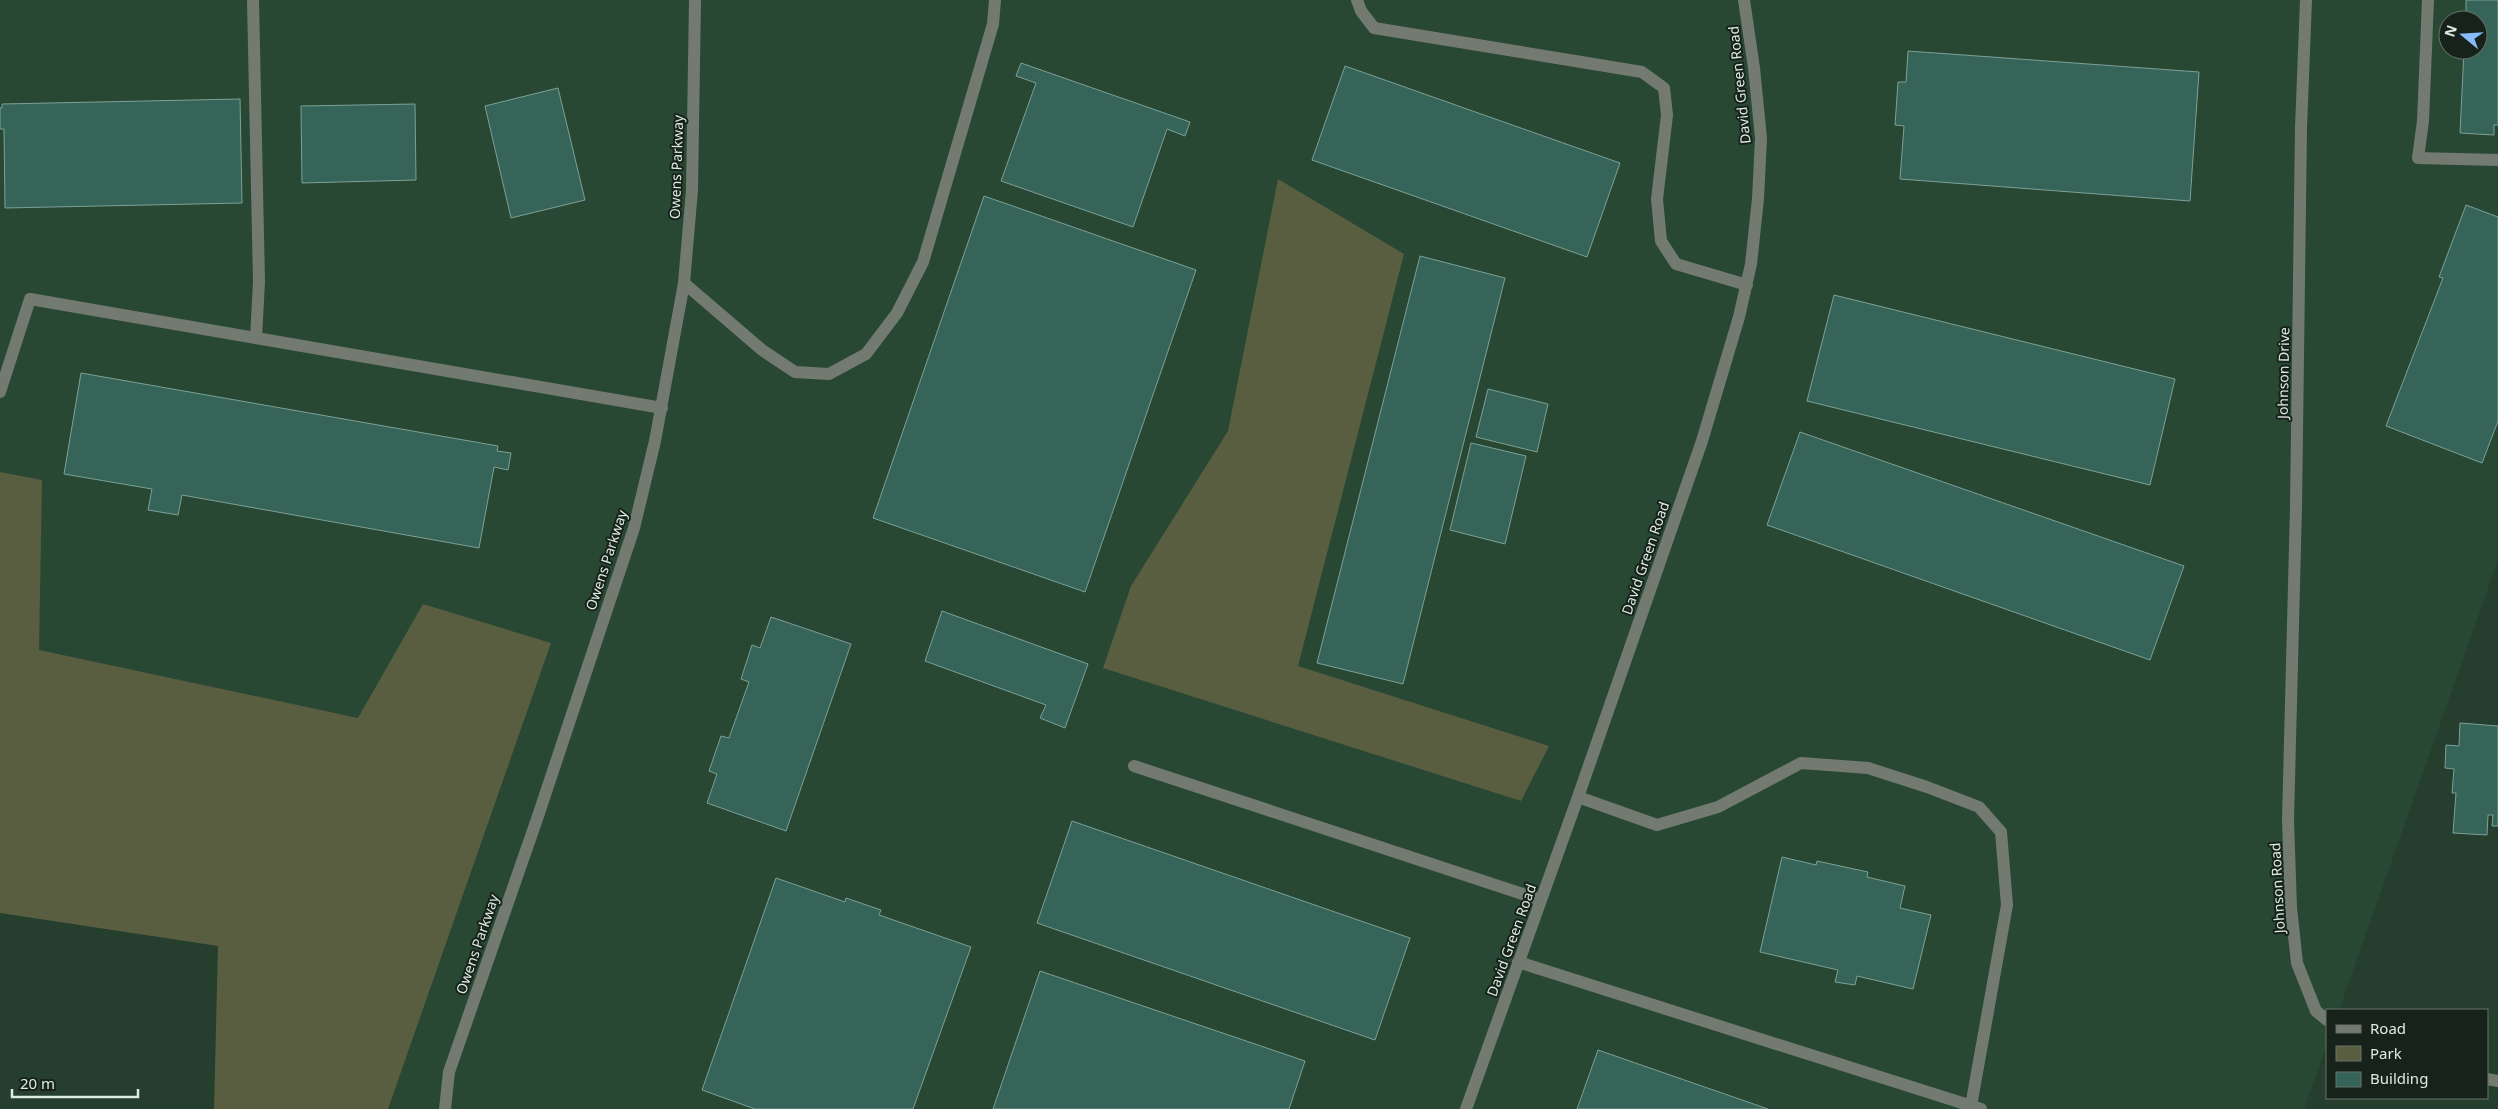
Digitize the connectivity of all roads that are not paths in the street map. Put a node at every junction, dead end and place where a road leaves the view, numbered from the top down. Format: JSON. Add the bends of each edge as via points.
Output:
{"nodes":[{"id":1,"x":253,"y":0,"type":"edge"},
{"id":2,"x":695,"y":0,"type":"edge"},
{"id":3,"x":995,"y":0,"type":"edge"},
{"id":4,"x":1357,"y":0,"type":"edge"},
{"id":5,"x":1744,"y":0,"type":"edge"},
{"id":6,"x":2306,"y":0,"type":"edge"},
{"id":7,"x":2428,"y":0,"type":"edge"},
{"id":8,"x":2498,"y":160,"type":"edge"},
{"id":9,"x":684,"y":283,"type":"junction"},
{"id":10,"x":1746,"y":285,"type":"junction"},
{"id":11,"x":256,"y":338,"type":"junction"},
{"id":12,"x":0,"y":392,"type":"edge"},
{"id":13,"x":662,"y":408,"type":"junction"},
{"id":14,"x":2289,"y":746,"type":"joint"},
{"id":15,"x":1134,"y":766,"type":"dead end"},
{"id":16,"x":1578,"y":797,"type":"junction"},
{"id":17,"x":1541,"y":900,"type":"junction"},
{"id":18,"x":1518,"y":962,"type":"junction"},
{"id":19,"x":2326,"y":1019,"type":"edge"},
{"id":20,"x":1976,"y":1107,"type":"edge"},
{"id":21,"x":445,"y":1109,"type":"edge"},
{"id":22,"x":1466,"y":1109,"type":"edge"}],
"edges":[{"from":1,"to":11,"type":"street","via":[[259,282]]},
{"from":2,"to":9,"type":"street","name":"Owens Parkway","via":[[692,190]]},
{"from":3,"to":9,"type":"street","via":[[993,24],[923,262],[897,313],[866,354],[829,374],[795,372],[762,350]]},
{"from":4,"to":10,"type":"street","via":[[1374,28],[1642,72],[1664,88],[1667,115],[1657,199],[1661,241],[1676,264]]},
{"from":5,"to":10,"type":"street","name":"David Green Road","via":[[1761,138],[1758,199]]},
{"from":6,"to":14,"type":"street","name":"Johnson Drive"},
{"from":7,"to":8,"type":"street","via":[[2423,121],[2418,158]]},
{"from":9,"to":13,"type":"street","name":"Owens Parkway"},
{"from":10,"to":16,"type":"street","name":"David Green Road","via":[[1702,441]]},
{"from":11,"to":12,"type":"street","via":[[30,299]]},
{"from":11,"to":13,"type":"street"},
{"from":13,"to":21,"type":"street","name":"Owens Parkway","via":[[634,528],[449,1072]]},
{"from":14,"to":19,"type":"street","name":"Johnson Road","via":[[2291,908],[2296,963],[2316,1011]]},
{"from":15,"to":17,"type":"street"},
{"from":16,"to":17,"type":"street","name":"David Green Road"},
{"from":16,"to":20,"type":"street","via":[[1657,825],[1718,807],[1801,762],[1868,768],[1979,807],[2000,832],[2007,905]]},
{"from":17,"to":18,"type":"street","name":"David Green Road"},
{"from":18,"to":20,"type":"street"},
{"from":18,"to":22,"type":"street","name":"David Green Road"}]}
